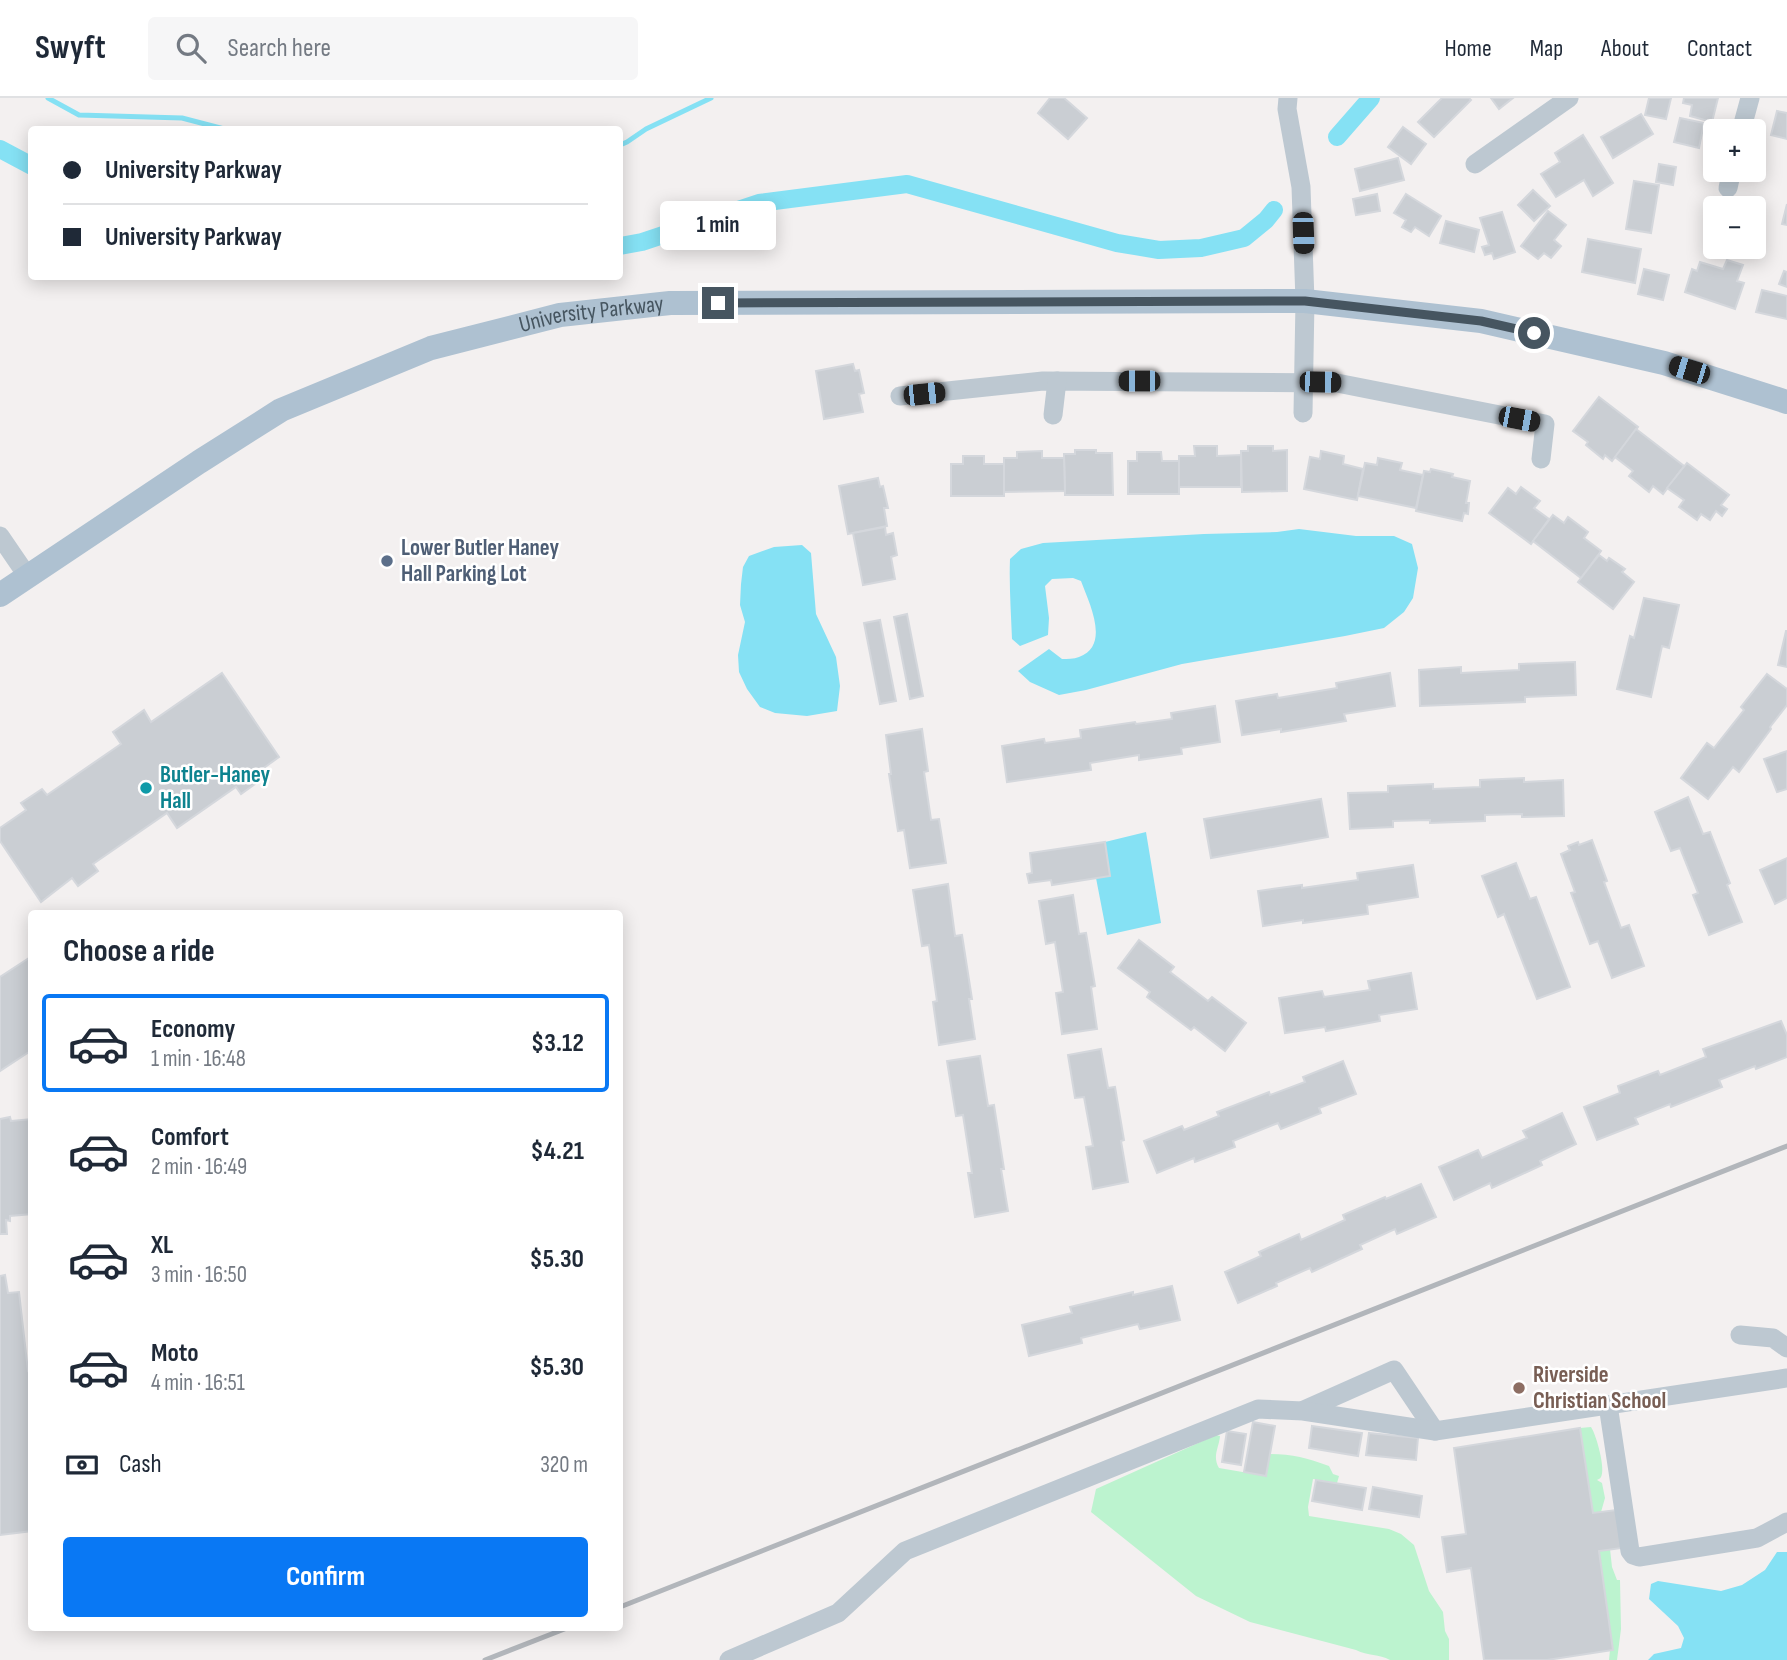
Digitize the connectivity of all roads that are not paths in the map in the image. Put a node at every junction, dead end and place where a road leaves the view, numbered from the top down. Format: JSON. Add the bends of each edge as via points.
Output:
{"nodes":[{"id":1,"x":1288,"y":98,"type":"edge"},
{"id":2,"x":1569,"y":98,"type":"edge"},
{"id":3,"x":1750,"y":98,"type":"edge"},
{"id":4,"x":1744,"y":119,"type":"edge"},
{"id":5,"x":1475,"y":164,"type":"dead end"},
{"id":6,"x":1305,"y":301,"type":"junction"},
{"id":7,"x":1057,"y":381,"type":"junction"},
{"id":8,"x":1304,"y":382,"type":"junction"},
{"id":9,"x":900,"y":396,"type":"dead end"},
{"id":10,"x":1787,"y":402,"type":"edge"},
{"id":11,"x":1303,"y":413,"type":"dead end"},
{"id":12,"x":1053,"y":415,"type":"dead end"},
{"id":13,"x":1541,"y":459,"type":"dead end"},
{"id":14,"x":0,"y":536,"type":"edge"},
{"id":15,"x":27,"y":577,"type":"junction"},
{"id":16,"x":0,"y":595,"type":"edge"},
{"id":17,"x":1740,"y":1335,"type":"dead end"},
{"id":18,"x":1787,"y":1348,"type":"edge"},
{"id":19,"x":1787,"y":1378,"type":"edge"},
{"id":20,"x":1608,"y":1405,"type":"junction"},
{"id":21,"x":1303,"y":1411,"type":"junction"},
{"id":22,"x":1435,"y":1431,"type":"junction"},
{"id":23,"x":1787,"y":1522,"type":"edge"},
{"id":24,"x":730,"y":1660,"type":"edge"}],
"edges":[{"from":1,"to":6,"type":"street","via":[[1301,187]]},
{"from":2,"to":5,"type":"street"},
{"from":3,"to":4,"type":"street"},
{"from":6,"to":8,"type":"street"},
{"from":6,"to":10,"type":"main road","name":"University Parkway","via":[[1481,321],[1664,363]]},
{"from":6,"to":15,"type":"main road","name":"University Parkway","via":[[670,303],[560,315],[431,348],[281,410]]},
{"from":7,"to":8,"type":"street"},
{"from":7,"to":9,"type":"street"},
{"from":7,"to":12,"type":"street"},
{"from":8,"to":11,"type":"street"},
{"from":8,"to":13,"type":"street","via":[[1337,383],[1545,424]]},
{"from":14,"to":15,"type":"street"},
{"from":15,"to":16,"type":"main road","name":"University Parkway"},
{"from":17,"to":18,"type":"street","via":[[1773,1338]]},
{"from":19,"to":20,"type":"street"},
{"from":20,"to":22,"type":"street"},
{"from":20,"to":23,"type":"street","via":[[1633,1555],[1639,1558],[1757,1538]]},
{"from":21,"to":22,"type":"street"},
{"from":21,"to":22,"type":"street","via":[[1394,1370]]},
{"from":21,"to":24,"type":"street","via":[[1258,1409],[905,1551],[838,1613]]}]}
